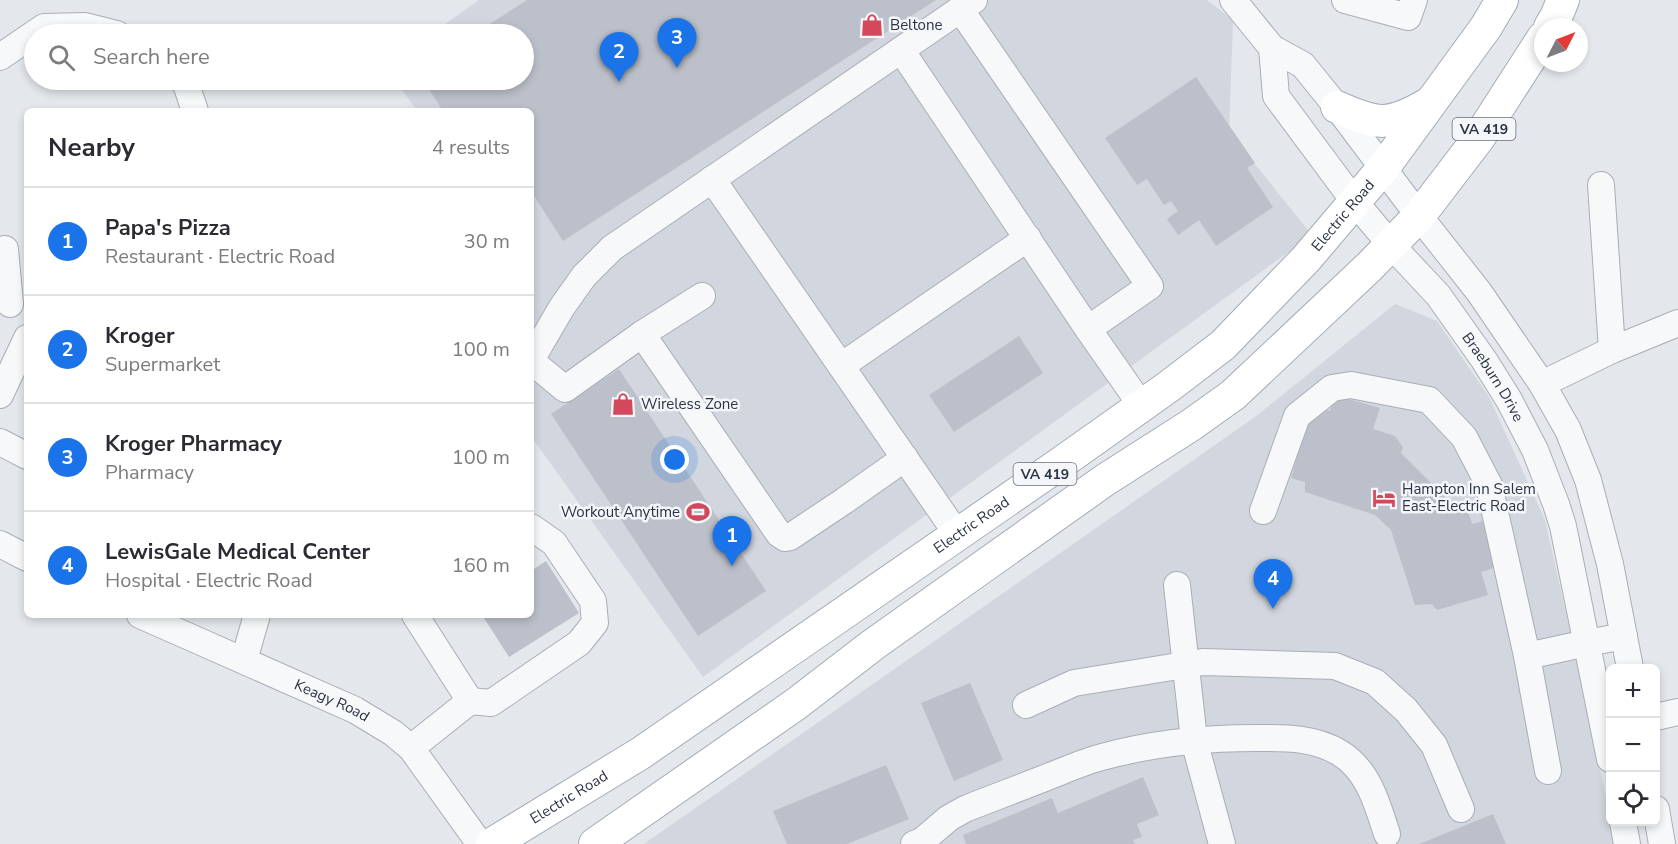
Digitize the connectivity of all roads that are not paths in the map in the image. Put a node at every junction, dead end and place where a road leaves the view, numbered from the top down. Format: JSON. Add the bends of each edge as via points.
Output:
{"nodes":[{"id":1,"x":1345,"y":0,"type":"edge"},
{"id":2,"x":1414,"y":0,"type":"edge"},
{"id":3,"x":1502,"y":0,"type":"edge"},
{"id":4,"x":1563,"y":0,"type":"edge"},
{"id":5,"x":1237,"y":2,"type":"edge"},
{"id":6,"x":967,"y":5,"type":"edge"},
{"id":7,"x":1555,"y":18,"type":"edge"},
{"id":8,"x":24,"y":41,"type":"edge"},
{"id":9,"x":1272,"y":48,"type":"junction"},
{"id":10,"x":901,"y":50,"type":"junction"},
{"id":11,"x":1534,"y":52,"type":"edge"},
{"id":12,"x":0,"y":57,"type":"edge"},
{"id":13,"x":188,"y":90,"type":"edge"},
{"id":14,"x":1431,"y":102,"type":"junction"},
{"id":15,"x":1337,"y":107,"type":"junction"},
{"id":16,"x":194,"y":108,"type":"edge"},
{"id":17,"x":1384,"y":167,"type":"junction"},
{"id":18,"x":712,"y":179,"type":"junction"},
{"id":19,"x":1601,"y":185,"type":"dead end"},
{"id":20,"x":1354,"y":201,"type":"junction"},
{"id":21,"x":1419,"y":216,"type":"junction"},
{"id":22,"x":1028,"y":238,"type":"junction"},
{"id":23,"x":1391,"y":245,"type":"junction"},
{"id":24,"x":11,"y":247,"type":"edge"},
{"id":25,"x":702,"y":296,"type":"dead end"},
{"id":26,"x":12,"y":308,"type":"edge"},
{"id":27,"x":1678,"y":323,"type":"edge"},
{"id":28,"x":1088,"y":328,"type":"junction"},
{"id":29,"x":642,"y":334,"type":"junction"},
{"id":30,"x":24,"y":344,"type":"edge"},
{"id":31,"x":1612,"y":350,"type":"junction"},
{"id":32,"x":534,"y":355,"type":"edge"},
{"id":33,"x":534,"y":363,"type":"edge"},
{"id":34,"x":841,"y":366,"type":"junction"},
{"id":35,"x":1542,"y":384,"type":"junction"},
{"id":36,"x":0,"y":395,"type":"edge"},
{"id":37,"x":1141,"y":405,"type":"junction"},
{"id":38,"x":0,"y":442,"type":"edge"},
{"id":39,"x":24,"y":454,"type":"edge"},
{"id":40,"x":905,"y":458,"type":"junction"},
{"id":41,"x":1590,"y":492,"type":"junction"},
{"id":42,"x":1556,"y":504,"type":"junction"},
{"id":43,"x":1263,"y":511,"type":"dead end"},
{"id":44,"x":534,"y":529,"type":"edge"},
{"id":45,"x":957,"y":534,"type":"junction"},
{"id":46,"x":0,"y":544,"type":"edge"},
{"id":47,"x":24,"y":556,"type":"edge"},
{"id":48,"x":1177,"y":585,"type":"dead end"},
{"id":49,"x":147,"y":618,"type":"edge"},
{"id":50,"x":256,"y":618,"type":"edge"},
{"id":51,"x":417,"y":618,"type":"edge"},
{"id":52,"x":1624,"y":636,"type":"junction"},
{"id":53,"x":1587,"y":643,"type":"junction"},
{"id":54,"x":1527,"y":656,"type":"junction"},
{"id":55,"x":244,"y":660,"type":"junction"},
{"id":56,"x":1629,"y":664,"type":"edge"},
{"id":57,"x":1185,"y":665,"type":"junction"},
{"id":58,"x":470,"y":701,"type":"junction"},
{"id":59,"x":1026,"y":705,"type":"dead end"},
{"id":60,"x":1678,"y":712,"type":"edge"},
{"id":61,"x":1660,"y":716,"type":"edge"},
{"id":62,"x":1606,"y":735,"type":"edge"},
{"id":63,"x":1194,"y":740,"type":"junction"},
{"id":64,"x":411,"y":748,"type":"junction"},
{"id":65,"x":1548,"y":771,"type":"dead end"},
{"id":66,"x":1461,"y":809,"type":"dead end"},
{"id":67,"x":1624,"y":826,"type":"edge"},
{"id":68,"x":1659,"y":826,"type":"edge"},
{"id":69,"x":1387,"y":834,"type":"dead end"},
{"id":70,"x":480,"y":844,"type":"edge"},
{"id":71,"x":492,"y":844,"type":"edge"},
{"id":72,"x":595,"y":844,"type":"edge"},
{"id":73,"x":914,"y":844,"type":"edge"},
{"id":74,"x":1222,"y":844,"type":"edge"},
{"id":75,"x":1627,"y":844,"type":"edge"},
{"id":76,"x":1662,"y":844,"type":"edge"}],
"edges":[{"from":1,"to":2,"type":"street","via":[[1408,17]]},
{"from":3,"to":14,"type":"main road","name":"Electric Road","number":"VA 419"},
{"from":4,"to":7,"type":"main road"},
{"from":5,"to":9,"type":"street"},
{"from":6,"to":10,"type":"street"},
{"from":6,"to":28,"type":"street","via":[[1150,286]]},
{"from":8,"to":12,"type":"street"},
{"from":9,"to":15,"type":"street","via":[[1303,65]]},
{"from":9,"to":20,"type":"street","name":"Braeburn Drive","via":[[1276,96]]},
{"from":10,"to":18,"type":"street"},
{"from":10,"to":22,"type":"street"},
{"from":11,"to":21,"type":"main road","number":"VA 419","via":[[1478,140]]},
{"from":13,"to":16,"type":"street"},
{"from":14,"to":15,"type":"main road","via":[[1392,121],[1375,121]]},
{"from":14,"to":17,"type":"main road","name":"Electric Road","number":"VA 419"},
{"from":15,"to":17,"type":"street"},
{"from":17,"to":20,"type":"main road","name":"Electric Road","number":"VA 419"},
{"from":17,"to":21,"type":"street"},
{"from":18,"to":32,"type":"street","via":[[612,248],[567,299]]},
{"from":18,"to":34,"type":"street"},
{"from":19,"to":31,"type":"street"},
{"from":20,"to":23,"type":"street","name":"Braeburn Drive"},
{"from":20,"to":37,"type":"main road","name":"Electric Road","number":"VA 419","via":[[1306,259],[1223,345]]},
{"from":21,"to":23,"type":"main road","number":"VA 419"},
{"from":21,"to":35,"type":"street","via":[[1479,292]]},
{"from":22,"to":28,"type":"street"},
{"from":22,"to":34,"type":"street"},
{"from":23,"to":42,"type":"street","name":"Braeburn Drive","via":[[1438,295],[1484,360],[1535,450]]},
{"from":23,"to":72,"type":"main road","number":"VA 419","via":[[1233,395],[1105,480]]},
{"from":24,"to":26,"type":"street"},
{"from":25,"to":29,"type":"street"},
{"from":27,"to":31,"type":"street"},
{"from":28,"to":37,"type":"street"},
{"from":29,"to":33,"type":"street","via":[[565,389]]},
{"from":29,"to":40,"type":"street","via":[[784,538]]},
{"from":30,"to":36,"type":"street"},
{"from":31,"to":35,"type":"street"},
{"from":34,"to":40,"type":"street"},
{"from":35,"to":41,"type":"street","via":[[1568,430]]},
{"from":37,"to":45,"type":"main road","name":"Electric Road","number":"VA 419"},
{"from":38,"to":39,"type":"street"},
{"from":40,"to":45,"type":"street"},
{"from":41,"to":42,"type":"street"},
{"from":41,"to":52,"type":"street"},
{"from":42,"to":53,"type":"street","name":"Braeburn Drive"},
{"from":43,"to":54,"type":"street","via":[[1297,416],[1332,388],[1352,385],[1429,400],[1464,437],[1489,485]]},
{"from":44,"to":58,"type":"street","via":[[554,543],[593,601],[595,623],[579,643],[492,703]]},
{"from":45,"to":71,"type":"main road","name":"Electric Road","number":"VA 419","via":[[641,753]]},
{"from":46,"to":47,"type":"street"},
{"from":48,"to":57,"type":"street"},
{"from":49,"to":55,"type":"street","name":"Keagy Road"},
{"from":50,"to":55,"type":"street"},
{"from":51,"to":58,"type":"street"},
{"from":52,"to":53,"type":"street"},
{"from":52,"to":56,"type":"street"},
{"from":53,"to":54,"type":"street"},
{"from":53,"to":62,"type":"street","name":"Braeburn Drive"},
{"from":54,"to":65,"type":"street"},
{"from":55,"to":64,"type":"street","name":"Keagy Road","via":[[355,710]]},
{"from":57,"to":59,"type":"street","via":[[1074,683]]},
{"from":57,"to":63,"type":"street"},
{"from":57,"to":66,"type":"street","via":[[1203,662],[1335,666],[1375,682],[1406,710],[1434,745]]},
{"from":58,"to":64,"type":"street"},
{"from":60,"to":61,"type":"street"},
{"from":63,"to":69,"type":"street","via":[[1297,738],[1319,743],[1355,766],[1369,785]]},
{"from":63,"to":73,"type":"street","via":[[1100,757],[965,809]]},
{"from":63,"to":74,"type":"street"},
{"from":64,"to":70,"type":"street","name":"Keagy Road"},
{"from":67,"to":75,"type":"street"},
{"from":68,"to":76,"type":"street"}]}
